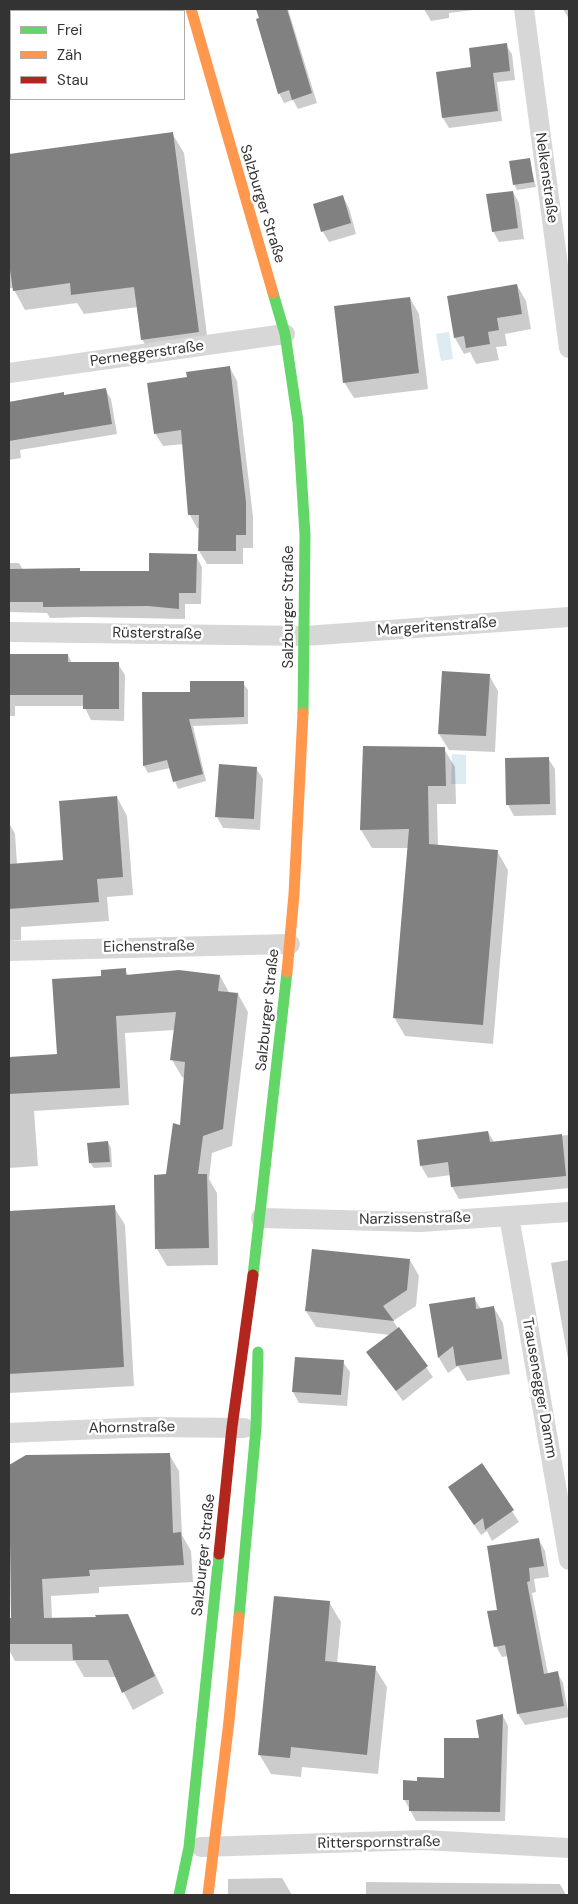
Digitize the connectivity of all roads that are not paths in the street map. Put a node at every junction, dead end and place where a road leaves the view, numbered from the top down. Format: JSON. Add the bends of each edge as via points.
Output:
{"nodes":[{"id":1,"x":191,"y":9,"type":"edge"},
{"id":2,"x":524,"y":9,"type":"edge"},
{"id":3,"x":285,"y":334,"type":"junction"},
{"id":4,"x":569,"y":348,"type":"edge"},
{"id":5,"x":9,"y":373,"type":"edge"},
{"id":6,"x":569,"y":617,"type":"edge"},
{"id":7,"x":9,"y":632,"type":"edge"},
{"id":8,"x":305,"y":636,"type":"junction"},
{"id":9,"x":290,"y":944,"type":"junction"},
{"id":10,"x":9,"y":951,"type":"edge"},
{"id":11,"x":569,"y":1212,"type":"edge"},
{"id":12,"x":509,"y":1216,"type":"junction"},
{"id":13,"x":261,"y":1218,"type":"junction"},
{"id":14,"x":232,"y":1428,"type":"junction"},
{"id":15,"x":256,"y":1428,"type":"junction"},
{"id":16,"x":9,"y":1432,"type":"edge"},
{"id":17,"x":569,"y":1560,"type":"edge"},
{"id":18,"x":188,"y":1847,"type":"junction"},
{"id":19,"x":216,"y":1847,"type":"junction"},
{"id":20,"x":569,"y":1848,"type":"edge"},
{"id":21,"x":179,"y":1895,"type":"edge"},
{"id":22,"x":208,"y":1895,"type":"edge"}],
"edges":[{"from":1,"to":3,"type":"main road","name":"Salzburger Straße"},
{"from":2,"to":4,"type":"street","name":"Nelkenstraße"},
{"from":3,"to":5,"type":"street","name":"Perneggerstraße"},
{"from":3,"to":8,"type":"main road","name":"Salzburger Straße","via":[[298,422],[305,535]]},
{"from":6,"to":8,"type":"street","name":"Margeritenstraße"},
{"from":7,"to":8,"type":"street","name":"Rüsterstraße"},
{"from":8,"to":9,"type":"main road","name":"Salzburger Straße","via":[[302,766]]},
{"from":9,"to":10,"type":"street","name":"Eichenstraße"},
{"from":9,"to":13,"type":"main road","name":"Salzburger Straße"},
{"from":11,"to":12,"type":"street","name":"Narzissenstraße"},
{"from":12,"to":13,"type":"street","name":"Narzissenstraße","via":[[420,1222]]},
{"from":12,"to":17,"type":"street","name":"Trausenegger Damm"},
{"from":13,"to":14,"type":"main road","name":"Salzburger Straße"},
{"from":13,"to":15,"type":"main road","name":"Salzburger Straße"},
{"from":14,"to":15,"type":"street","name":"Ahornstraße"},
{"from":14,"to":16,"type":"street","name":"Ahornstraße","via":[[147,1427]]},
{"from":14,"to":18,"type":"main road","name":"Salzburger Straße"},
{"from":15,"to":19,"type":"main road","name":"Salzburger Straße"},
{"from":18,"to":19,"type":"street","name":"Ritterspornstraße"},
{"from":18,"to":21,"type":"main road","name":"Salzburger Straße"},
{"from":19,"to":20,"type":"street","name":"Ritterspornstraße","via":[[424,1840]]},
{"from":19,"to":22,"type":"main road","name":"Salzburger Straße"}]}
